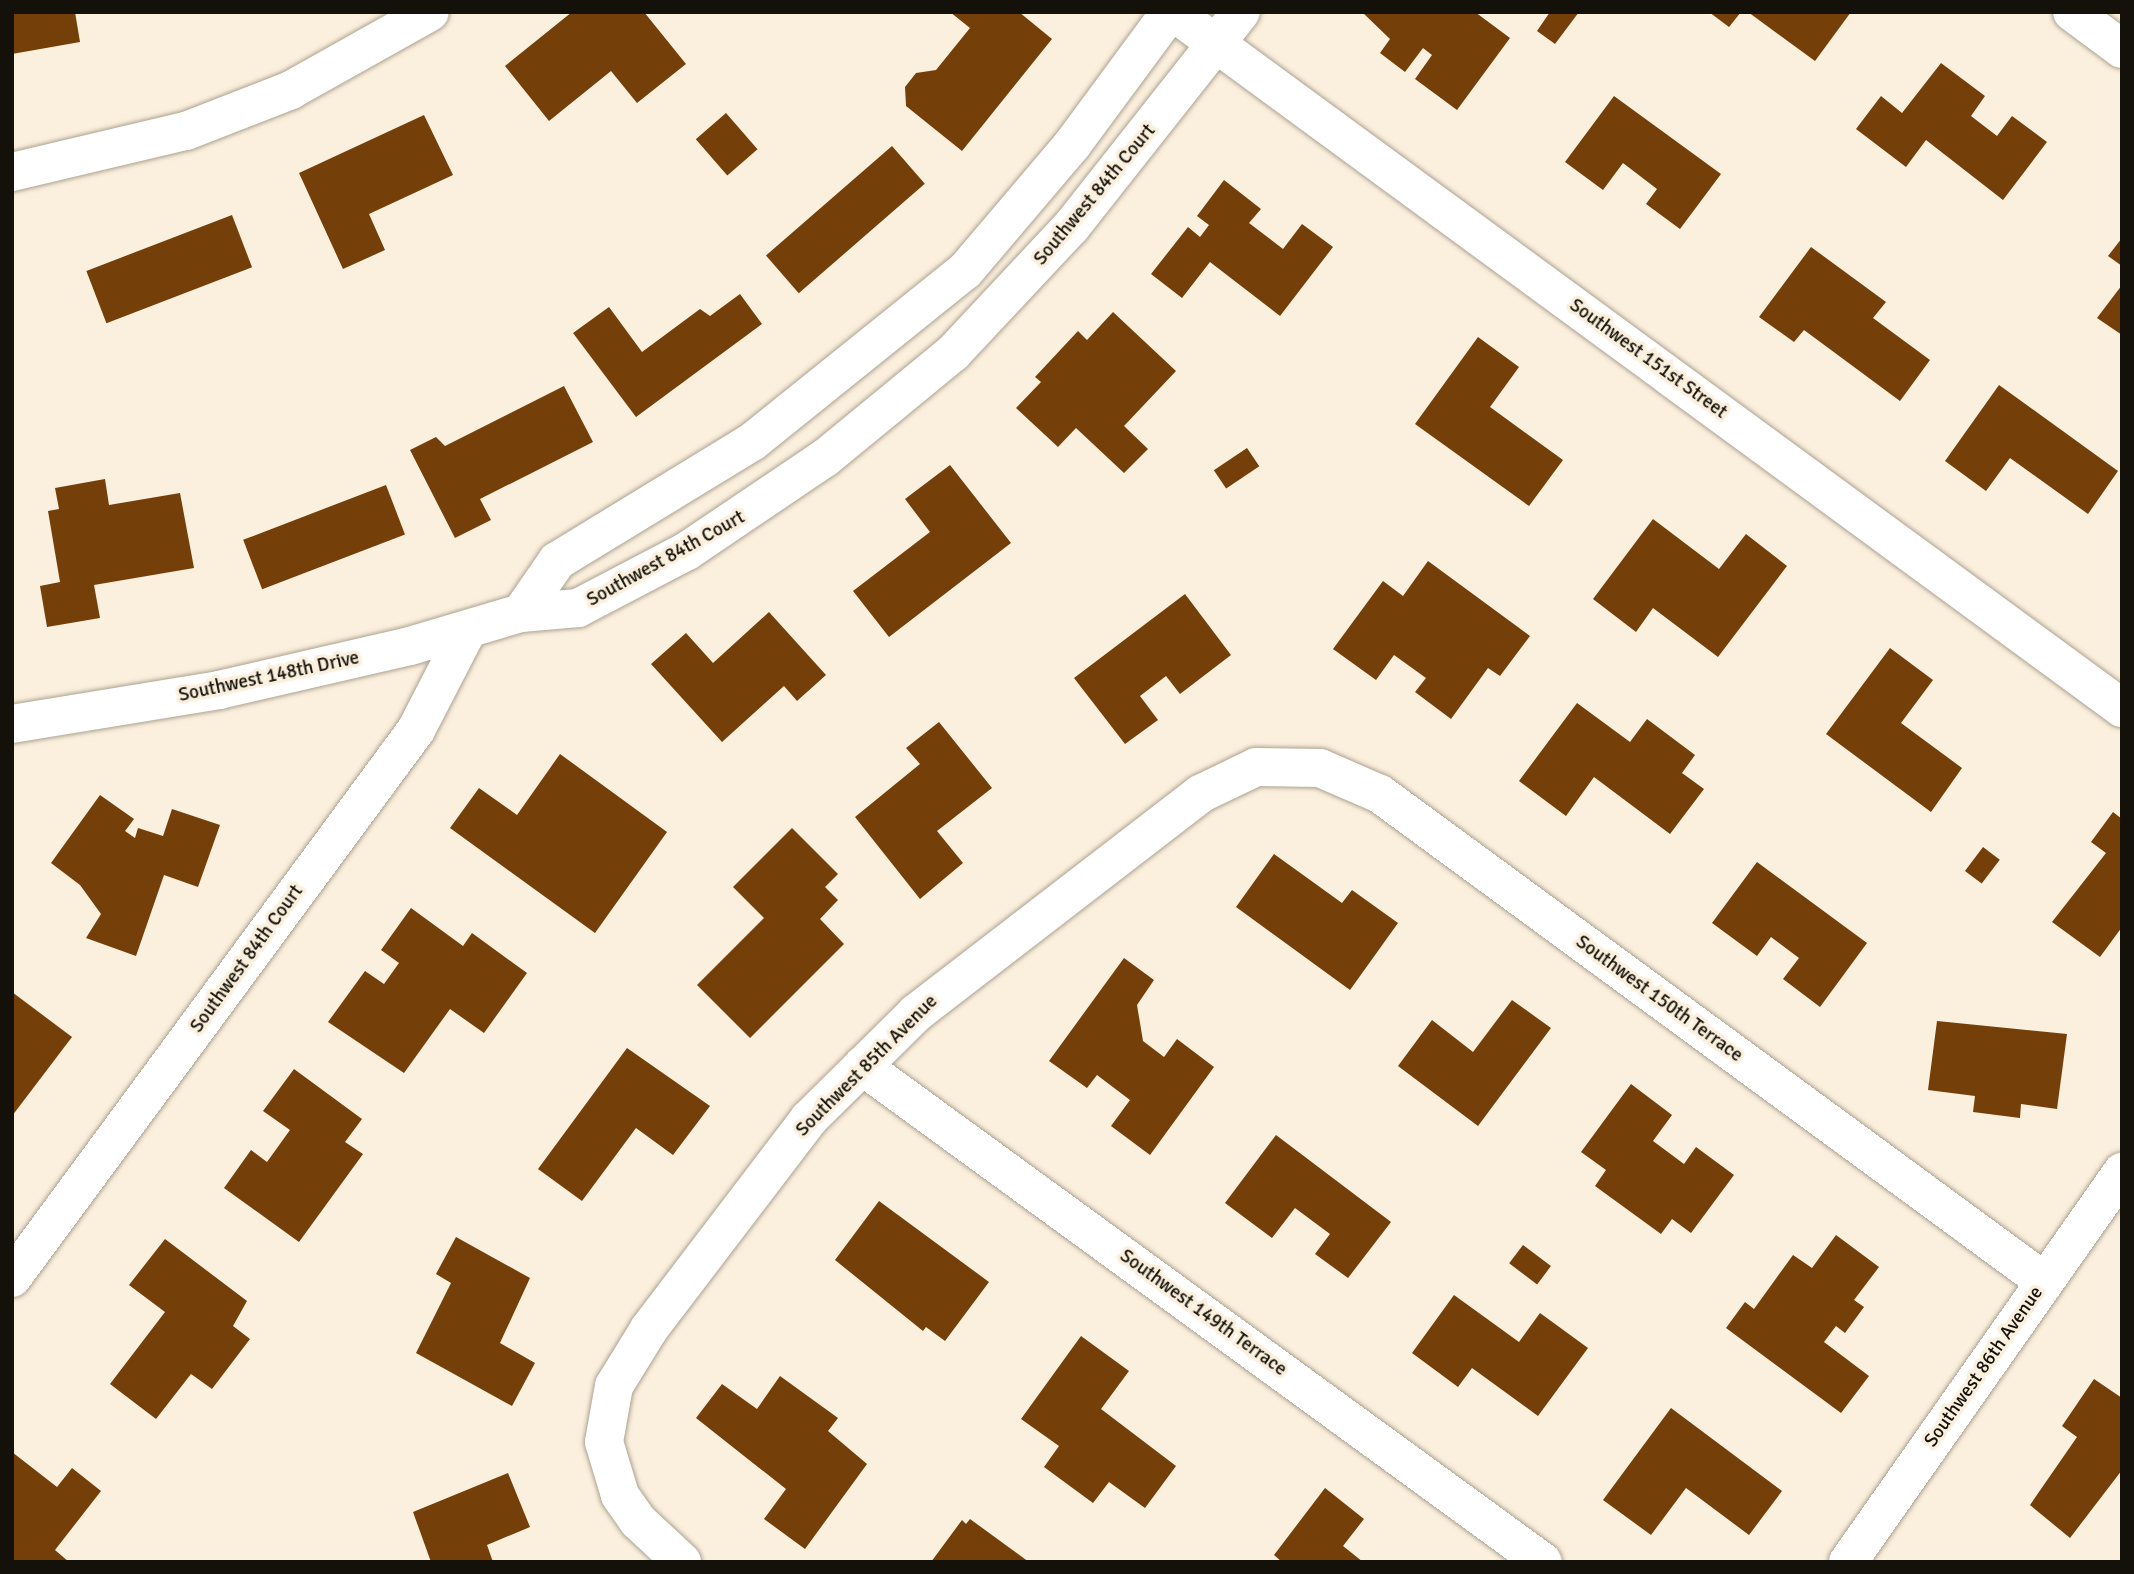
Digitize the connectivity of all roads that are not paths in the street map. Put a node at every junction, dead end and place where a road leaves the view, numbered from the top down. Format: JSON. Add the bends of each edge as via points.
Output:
{"nodes":[{"id":1,"x":430,"y":12,"type":"edge"},
{"id":2,"x":1171,"y":12,"type":"edge"},
{"id":3,"x":1241,"y":12,"type":"edge"},
{"id":4,"x":2087,"y":17,"type":"edge"},
{"id":5,"x":1219,"y":43,"type":"junction"},
{"id":6,"x":2122,"y":49,"type":"edge"},
{"id":7,"x":12,"y":172,"type":"edge"},
{"id":8,"x":521,"y":612,"type":"junction"},
{"id":9,"x":467,"y":631,"type":"junction"},
{"id":10,"x":2122,"y":708,"type":"edge"},
{"id":11,"x":12,"y":724,"type":"edge"},
{"id":12,"x":1256,"y":767,"type":"joint"},
{"id":13,"x":862,"y":1066,"type":"junction"},
{"id":14,"x":2122,"y":1172,"type":"edge"},
{"id":15,"x":12,"y":1278,"type":"edge"},
{"id":16,"x":2045,"y":1281,"type":"junction"},
{"id":17,"x":681,"y":1562,"type":"edge"},
{"id":18,"x":1543,"y":1562,"type":"edge"},
{"id":19,"x":1848,"y":1562,"type":"edge"}],
"edges":[{"from":1,"to":7,"type":"street","via":[[290,90],[186,131]]},
{"from":2,"to":5,"type":"street","name":"Southwest 151st Street"},
{"from":2,"to":8,"type":"street","via":[[1072,145],[965,271],[752,442],[557,561]]},
{"from":3,"to":5,"type":"street","name":"Southwest 84th Court"},
{"from":4,"to":6,"type":"street"},
{"from":5,"to":8,"type":"street","name":"Southwest 84th Court","via":[[1071,227],[953,353],[893,405],[758,506],[687,551],[578,608]]},
{"from":5,"to":10,"type":"street","name":"Southwest 151st Street"},
{"from":8,"to":9,"type":"street","name":"Southwest 148th Drive"},
{"from":9,"to":11,"type":"street","name":"Southwest 148th Drive","via":[[219,690]]},
{"from":9,"to":15,"type":"street","name":"Southwest 84th Court","via":[[416,730]]},
{"from":12,"to":13,"type":"street","name":"Southwest 85th Avenue","via":[[1200,794],[954,982]]},
{"from":12,"to":16,"type":"street","name":"Southwest 150th Terrace","via":[[1320,768],[1380,794]]},
{"from":13,"to":17,"type":"street","name":"Southwest 85th Avenue","via":[[775,1161],[628,1359],[605,1414],[608,1468],[638,1521]]},
{"from":13,"to":18,"type":"street","name":"Southwest 149th Terrace"},
{"from":14,"to":16,"type":"street","name":"Southwest 86th Avenue"},
{"from":16,"to":19,"type":"street","name":"Southwest 86th Avenue"}]}
